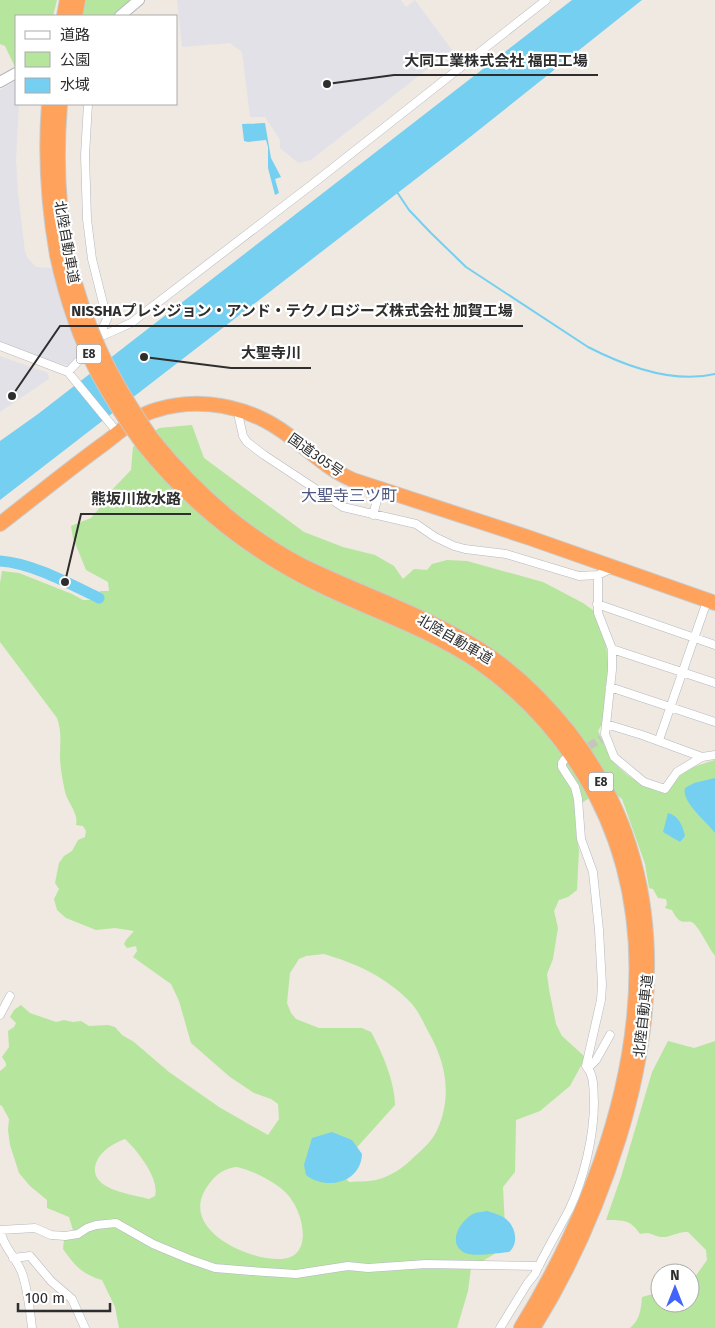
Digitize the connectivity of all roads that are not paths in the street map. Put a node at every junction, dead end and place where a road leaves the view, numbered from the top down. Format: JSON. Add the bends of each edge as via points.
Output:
{"nodes":[{"id":1,"x":67,"y":0,"type":"edge"},
{"id":2,"x":78,"y":0,"type":"edge"},
{"id":3,"x":140,"y":0,"type":"edge"},
{"id":4,"x":546,"y":0,"type":"edge"},
{"id":5,"x":64,"y":15,"type":"edge"},
{"id":6,"x":75,"y":15,"type":"edge"},
{"id":7,"x":121,"y":15,"type":"edge"},
{"id":8,"x":15,"y":74,"type":"edge"},
{"id":9,"x":0,"y":82,"type":"edge"},
{"id":10,"x":50,"y":105,"type":"edge"},
{"id":11,"x":60,"y":105,"type":"edge"},
{"id":12,"x":88,"y":105,"type":"edge"},
{"id":13,"x":62,"y":254,"type":"junction"},
{"id":14,"x":102,"y":336,"type":"junction"},
{"id":15,"x":0,"y":346,"type":"edge"},
{"id":16,"x":68,"y":372,"type":"junction"},
{"id":17,"x":236,"y":409,"type":"junction"},
{"id":18,"x":116,"y":431,"type":"junction"},
{"id":19,"x":147,"y":441,"type":"junction"},
{"id":20,"x":380,"y":489,"type":"junction"},
{"id":21,"x":373,"y":515,"type":"junction"},
{"id":22,"x":0,"y":524,"type":"edge"},
{"id":23,"x":612,"y":568,"type":"junction"},
{"id":24,"x":598,"y":575,"type":"junction"},
{"id":25,"x":711,"y":602,"type":"edge"},
{"id":26,"x":597,"y":604,"type":"junction"},
{"id":27,"x":694,"y":638,"type":"junction"},
{"id":28,"x":715,"y":645,"type":"edge"},
{"id":29,"x":612,"y":649,"type":"junction"},
{"id":30,"x":682,"y":672,"type":"junction"},
{"id":31,"x":715,"y":684,"type":"edge"},
{"id":32,"x":610,"y":686,"type":"junction"},
{"id":33,"x":670,"y":707,"type":"junction"},
{"id":34,"x":715,"y":722,"type":"edge"},
{"id":35,"x":606,"y":724,"type":"junction"},
{"id":36,"x":659,"y":740,"type":"junction"},
{"id":37,"x":715,"y":755,"type":"edge"},
{"id":38,"x":702,"y":757,"type":"junction"},
{"id":39,"x":564,"y":760,"type":"dead end"},
{"id":40,"x":10,"y":996,"type":"dead end"},
{"id":41,"x":0,"y":1015,"type":"edge"},
{"id":42,"x":610,"y":1035,"type":"dead end"},
{"id":43,"x":588,"y":1068,"type":"junction"},
{"id":44,"x":0,"y":1230,"type":"edge"},
{"id":45,"x":13,"y":1258,"type":"junction"},
{"id":46,"x":539,"y":1266,"type":"junction"},
{"id":47,"x":81,"y":1326,"type":"edge"},
{"id":48,"x":32,"y":1328,"type":"edge"},
{"id":49,"x":500,"y":1328,"type":"edge"},
{"id":50,"x":521,"y":1328,"type":"edge"},
{"id":51,"x":533,"y":1328,"type":"edge"}],
"edges":[{"from":1,"to":5,"type":"highway"},
{"from":2,"to":6,"type":"highway"},
{"from":3,"to":7,"type":"main road"},
{"from":4,"to":14,"type":"street","via":[[131,323]]},
{"from":8,"to":9,"type":"main road"},
{"from":10,"to":13,"type":"highway","name":"北陸自動車道","number":"E8","via":[[49,204]]},
{"from":11,"to":13,"type":"highway","name":"北陸自動車道","number":"E8","via":[[58,177]]},
{"from":12,"to":14,"type":"street","via":[[85,155],[87,219],[92,259],[107,319]]},
{"from":13,"to":19,"type":"highway","name":"北陸自動車道","number":"E8","bridge":true,"via":[[71,308],[90,356],[112,397]]},
{"from":14,"to":16,"type":"street"},
{"from":15,"to":16,"type":"street"},
{"from":16,"to":18,"type":"street"},
{"from":17,"to":18,"type":"highway","name":"国道305号","via":[[195,404],[161,409]]},
{"from":17,"to":20,"type":"highway","name":"国道305号","via":[[275,426],[336,472]]},
{"from":17,"to":21,"type":"street","via":[[247,442],[343,507]]},
{"from":18,"to":22,"type":"highway","name":"国道305号"},
{"from":19,"to":50,"type":"highway","name":"北陸自動車道","number":"E8","via":[[182,489],[245,543],[304,577],[453,646],[499,677],[535,710],[565,745],[589,782],[611,827],[629,885],[637,941],[636,991],[629,1051],[620,1095],[595,1178],[560,1258]]},
{"from":19,"to":51,"type":"highway","name":"北陸自動車道","number":"E8","via":[[207,499],[275,549],[323,575],[430,622],[505,668],[544,704],[575,740],[621,822],[636,869],[645,914],[648,991],[641,1043],[623,1124],[602,1188],[569,1263]]},
{"from":20,"to":21,"type":"street"},
{"from":20,"to":23,"type":"highway","name":"国道305号"},
{"from":21,"to":24,"type":"street","via":[[416,524],[435,537],[464,549],[506,554],[579,576]]},
{"from":23,"to":24,"type":"street"},
{"from":23,"to":25,"type":"highway","name":"国道305号"},
{"from":24,"to":26,"type":"street"},
{"from":25,"to":27,"type":"street"},
{"from":26,"to":27,"type":"street"},
{"from":26,"to":29,"type":"street"},
{"from":27,"to":28,"type":"street"},
{"from":27,"to":30,"type":"street"},
{"from":29,"to":30,"type":"street"},
{"from":29,"to":32,"type":"street"},
{"from":30,"to":31,"type":"street"},
{"from":30,"to":33,"type":"street"},
{"from":32,"to":33,"type":"street"},
{"from":32,"to":35,"type":"street"},
{"from":33,"to":34,"type":"street"},
{"from":33,"to":36,"type":"street"},
{"from":35,"to":36,"type":"street"},
{"from":35,"to":38,"type":"street","via":[[603,738],[614,757],[644,782],[661,789],[665,789],[677,772]]},
{"from":36,"to":38,"type":"street"},
{"from":37,"to":38,"type":"street"},
{"from":39,"to":43,"type":"street","via":[[562,767],[578,799],[581,839],[593,872],[599,930],[601,1000],[586,1061]]},
{"from":40,"to":41,"type":"street"},
{"from":42,"to":43,"type":"street"},
{"from":43,"to":46,"type":"street","via":[[592,1073],[594,1115],[585,1162],[570,1207]]},
{"from":44,"to":45,"type":"street"},
{"from":44,"to":46,"type":"street","via":[[35,1228],[51,1236],[65,1236],[96,1225],[116,1223],[169,1252],[215,1268],[232,1270],[296,1274],[348,1266]]},
{"from":45,"to":47,"type":"street","via":[[30,1256],[72,1299]]},
{"from":45,"to":48,"type":"street","via":[[22,1273]]},
{"from":46,"to":49,"type":"street"}]}
